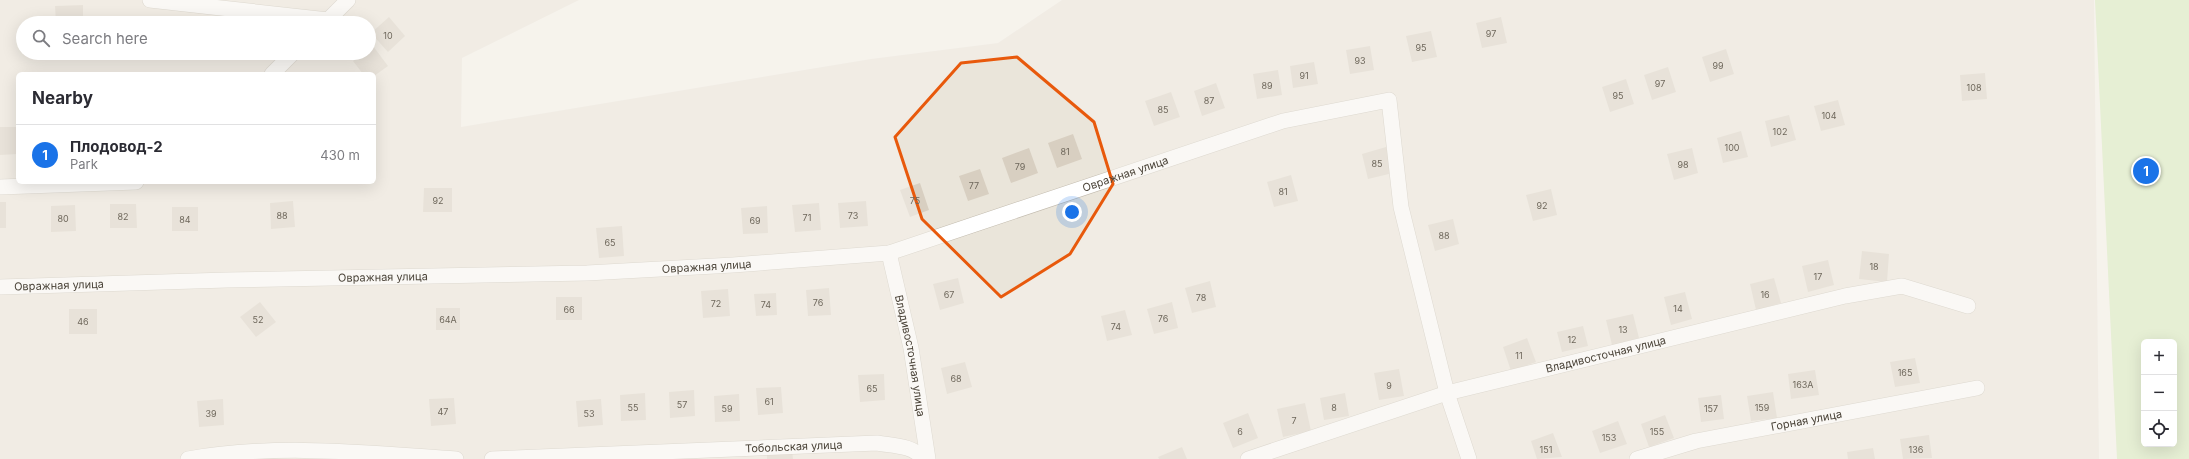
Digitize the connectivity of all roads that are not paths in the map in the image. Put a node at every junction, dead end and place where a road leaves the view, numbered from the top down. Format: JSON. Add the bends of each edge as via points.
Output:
{"nodes":[{"id":1,"x":150,"y":0,"type":"edge"},
{"id":2,"x":348,"y":0,"type":"edge"},
{"id":3,"x":278,"y":16,"type":"edge"},
{"id":4,"x":332,"y":16,"type":"edge"},
{"id":5,"x":287,"y":60,"type":"edge"},
{"id":6,"x":274,"y":72,"type":"edge"},
{"id":7,"x":68,"y":184,"type":"edge"},
{"id":8,"x":0,"y":186,"type":"edge"},
{"id":9,"x":889,"y":253,"type":"junction"},
{"id":10,"x":0,"y":287,"type":"edge"},
{"id":11,"x":1968,"y":306,"type":"dead end"},
{"id":12,"x":1977,"y":388,"type":"dead end"},
{"id":13,"x":1447,"y":393,"type":"junction"},
{"id":14,"x":188,"y":459,"type":"edge"},
{"id":15,"x":456,"y":459,"type":"edge"},
{"id":16,"x":492,"y":459,"type":"edge"},
{"id":17,"x":924,"y":459,"type":"edge"},
{"id":18,"x":928,"y":459,"type":"edge"},
{"id":19,"x":1248,"y":459,"type":"edge"},
{"id":20,"x":1468,"y":459,"type":"edge"},
{"id":21,"x":1637,"y":459,"type":"edge"}],
"edges":[{"from":1,"to":3,"type":"street"},
{"from":2,"to":4,"type":"street"},
{"from":5,"to":6,"type":"street"},
{"from":7,"to":8,"type":"street"},
{"from":9,"to":10,"type":"street","name":"Овражная улица","via":[[587,273]]},
{"from":9,"to":13,"type":"street","name":"Овражная улица","via":[[1283,121],[1389,100],[1401,207]]},
{"from":9,"to":18,"type":"street","name":"Владивосточная улица","via":[[911,348]]},
{"from":11,"to":13,"type":"street","name":"Владивосточная улица","via":[[1902,286],[1895,287],[1845,296]]},
{"from":12,"to":21,"type":"street","name":"Горная улица","via":[[1696,441]]},
{"from":13,"to":19,"type":"street","name":"Владивосточная улица"},
{"from":13,"to":20,"type":"street"},
{"from":14,"to":15,"type":"street","via":[[272,450]]},
{"from":16,"to":17,"type":"street","name":"Тобольская улица","via":[[877,443],[918,452]]}]}
